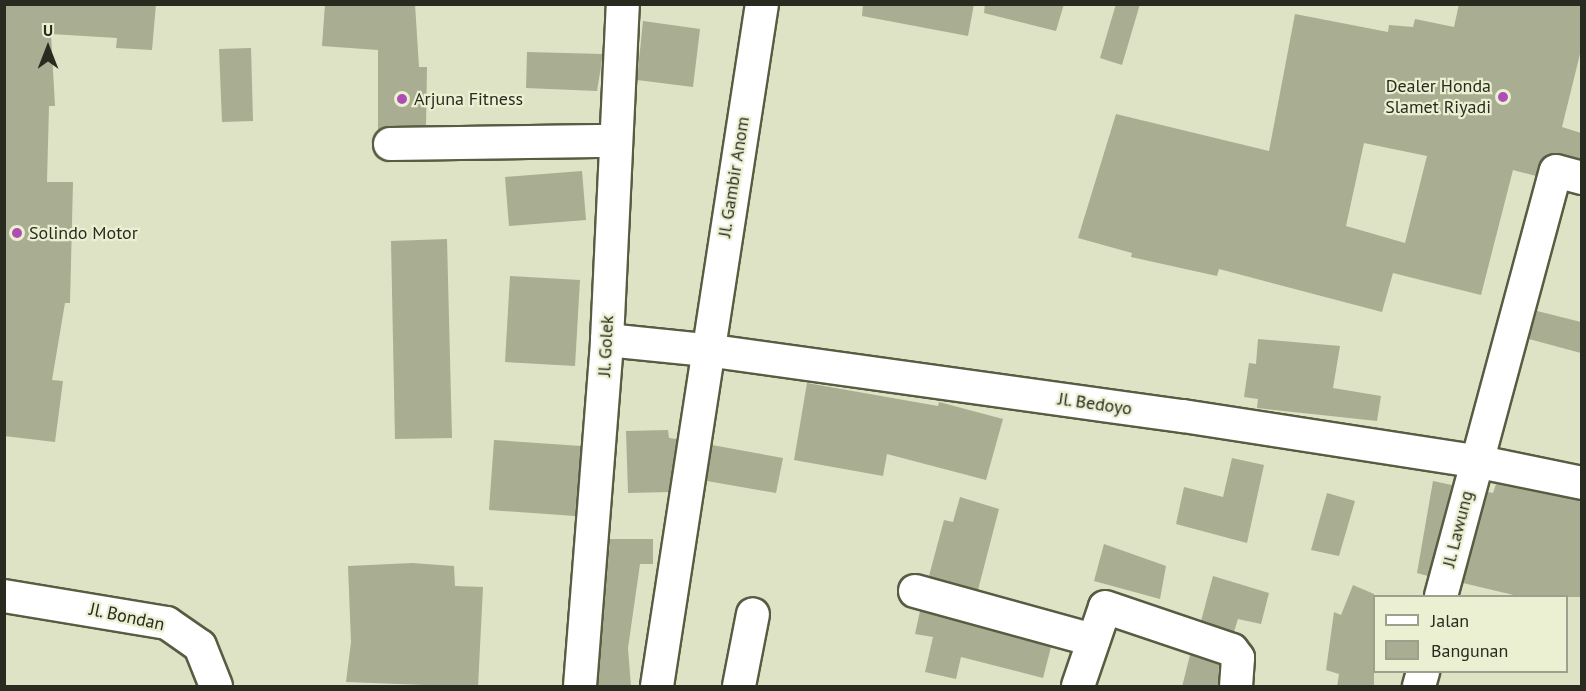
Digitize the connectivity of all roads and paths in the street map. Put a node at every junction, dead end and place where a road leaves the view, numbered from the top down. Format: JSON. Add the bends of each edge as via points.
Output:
{"nodes":[{"id":1,"x":623,"y":4,"type":"edge"},
{"id":2,"x":762,"y":4,"type":"edge"},
{"id":3,"x":616,"y":141,"type":"junction"},
{"id":4,"x":390,"y":144,"type":"dead end"},
{"id":5,"x":1581,"y":178,"type":"edge"},
{"id":6,"x":607,"y":340,"type":"junction"},
{"id":7,"x":706,"y":350,"type":"junction"},
{"id":8,"x":1475,"y":461,"type":"junction"},
{"id":9,"x":1581,"y":483,"type":"edge"},
{"id":10,"x":915,"y":591,"type":"dead end"},
{"id":11,"x":1442,"y":595,"type":"edge"},
{"id":12,"x":4,"y":596,"type":"edge"},
{"id":13,"x":753,"y":614,"type":"dead end"},
{"id":14,"x":1093,"y":640,"type":"junction"},
{"id":15,"x":216,"y":687,"type":"edge"},
{"id":16,"x":580,"y":687,"type":"edge"},
{"id":17,"x":657,"y":687,"type":"edge"},
{"id":18,"x":739,"y":687,"type":"edge"},
{"id":19,"x":1078,"y":687,"type":"edge"},
{"id":20,"x":1236,"y":687,"type":"edge"}],
"edges":[{"from":1,"to":3,"type":"street","name":"Jl. Golek"},
{"from":2,"to":7,"type":"street","name":"Jl. Gambir Anom"},
{"from":3,"to":4,"type":"street"},
{"from":3,"to":6,"type":"street","name":"Jl. Golek"},
{"from":5,"to":8,"type":"street","name":"Jl. Lawung","via":[[1556,171]]},
{"from":6,"to":7,"type":"street","name":"Jl. Bedoyo"},
{"from":6,"to":16,"type":"street","name":"Jl. Golek"},
{"from":7,"to":8,"type":"street","name":"Jl. Bedoyo"},
{"from":7,"to":17,"type":"street","name":"Jl. Gambir Anom"},
{"from":8,"to":9,"type":"street","name":"Jl. Bedoyo"},
{"from":8,"to":11,"type":"street","name":"Jl. Lawung"},
{"from":10,"to":14,"type":"street"},
{"from":12,"to":15,"type":"street","name":"Jl. Bondan","via":[[167,623],[200,646]]},
{"from":13,"to":18,"type":"street"},
{"from":14,"to":19,"type":"street"},
{"from":14,"to":20,"type":"street","via":[[1103,610],[1108,607],[1232,650],[1238,658]]}]}
